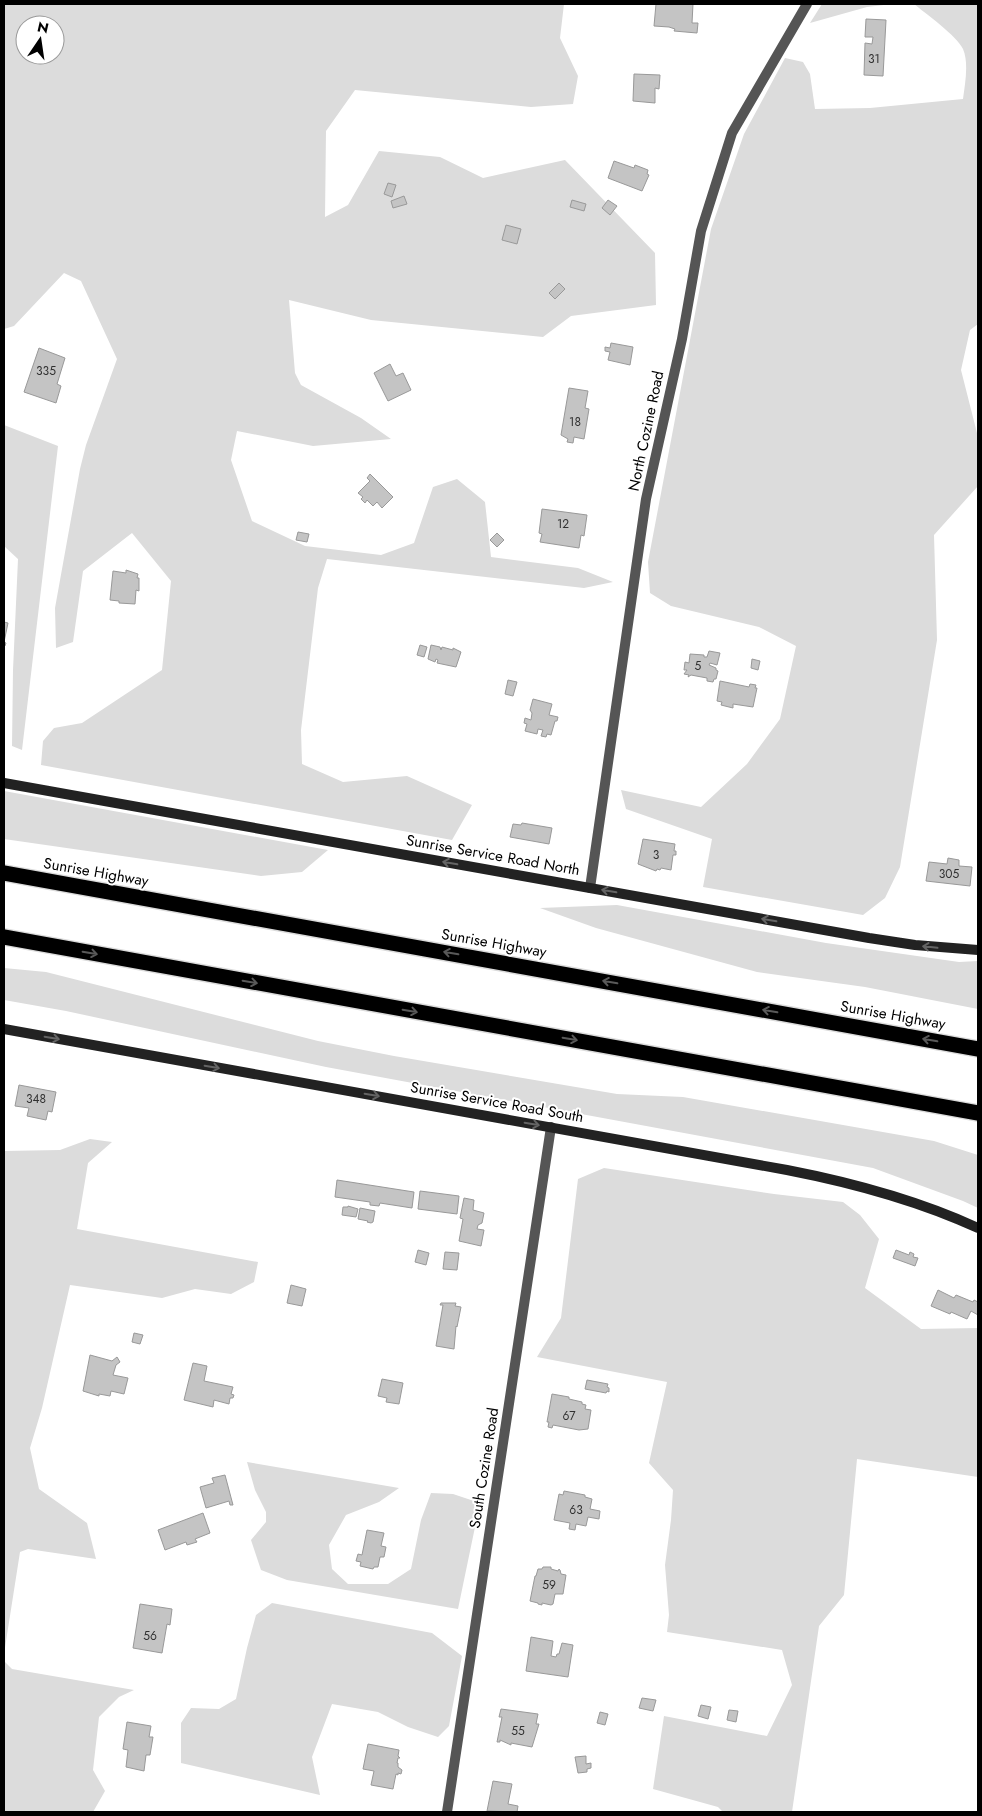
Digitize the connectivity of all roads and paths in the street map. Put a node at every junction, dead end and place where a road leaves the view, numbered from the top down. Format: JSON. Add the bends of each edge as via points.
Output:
{"nodes":[{"id":1,"x":807,"y":4,"type":"edge"},
{"id":2,"x":4,"y":783,"type":"edge"},
{"id":3,"x":4,"y":873,"type":"edge"},
{"id":4,"x":590,"y":888,"type":"junction"},
{"id":5,"x":4,"y":937,"type":"edge"},
{"id":6,"x":978,"y":950,"type":"edge"},
{"id":7,"x":4,"y":1029,"type":"edge"},
{"id":8,"x":978,"y":1048,"type":"edge"},
{"id":9,"x":978,"y":1113,"type":"edge"},
{"id":10,"x":551,"y":1127,"type":"junction"},
{"id":11,"x":978,"y":1228,"type":"edge"},
{"id":12,"x":446,"y":1812,"type":"edge"}],
"edges":[{"from":1,"to":4,"type":"street","name":"North Cozine Road","via":[[732,133],[701,231],[682,339],[646,499]]},
{"from":4,"to":2,"type":"street","name":"Sunrise Service Road North","one_way":true},
{"from":8,"to":3,"type":"highway","name":"Sunrise Highway","one_way":true},
{"from":6,"to":4,"type":"street","name":"Sunrise Service Road North","one_way":true,"via":[[897,943]]},
{"from":5,"to":9,"type":"highway","one_way":true},
{"from":7,"to":10,"type":"street","name":"Sunrise Service Road South","one_way":true},
{"from":10,"to":11,"type":"street","name":"Sunrise Service Road South","via":[[842,1181],[916,1203]]},
{"from":10,"to":12,"type":"street","name":"South Cozine Road"}]}
